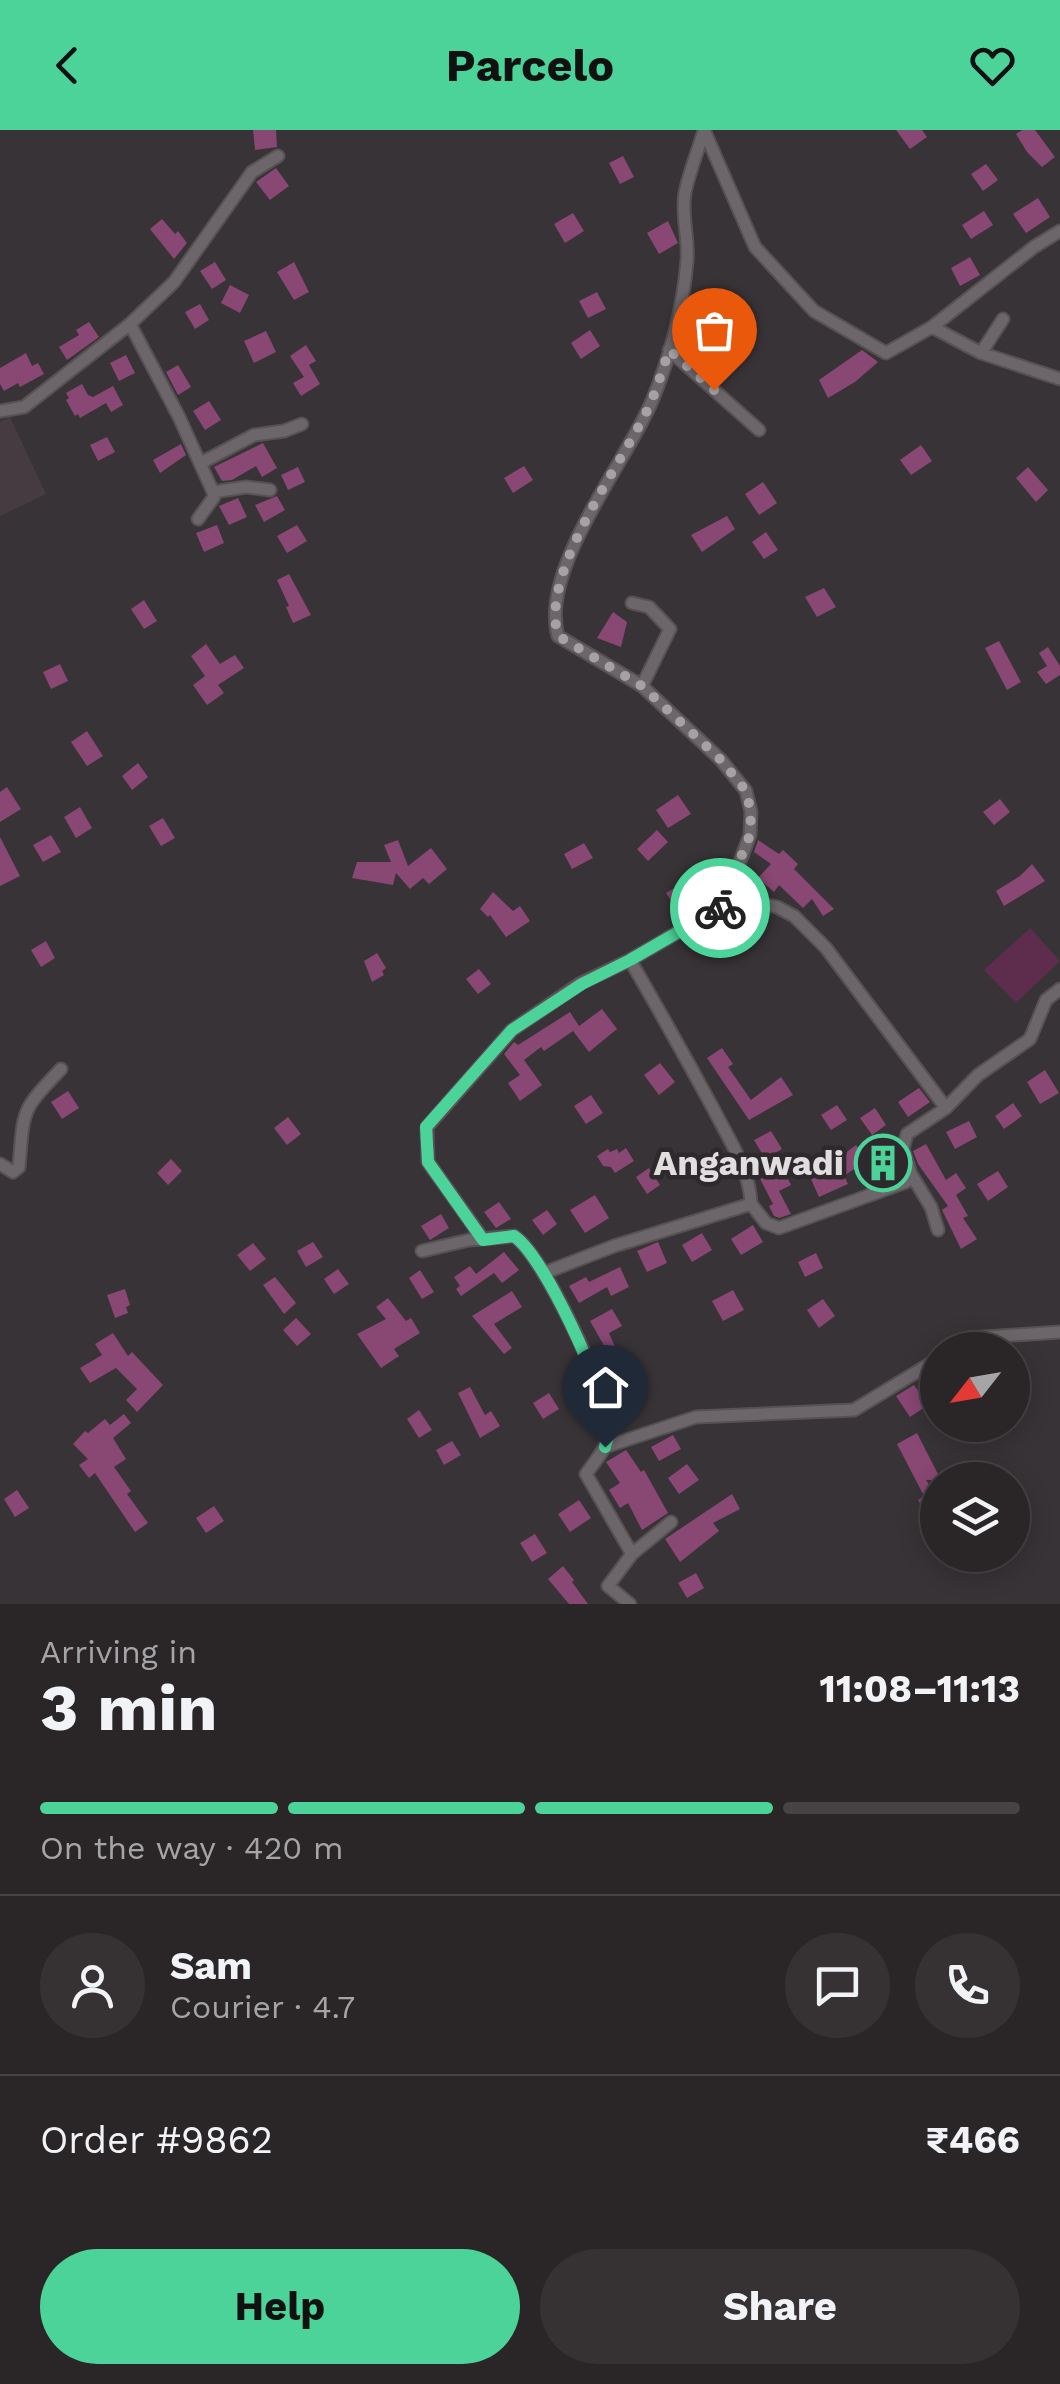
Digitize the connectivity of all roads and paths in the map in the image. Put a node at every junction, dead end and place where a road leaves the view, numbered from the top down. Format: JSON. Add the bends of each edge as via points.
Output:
{"nodes":[{"id":1,"x":704,"y":132,"type":"edge"},
{"id":2,"x":278,"y":156,"type":"dead end"},
{"id":3,"x":1060,"y":231,"type":"edge"},
{"id":4,"x":1003,"y":319,"type":"dead end"},
{"id":5,"x":130,"y":324,"type":"junction"},
{"id":6,"x":932,"y":327,"type":"junction"},
{"id":7,"x":669,"y":350,"type":"junction"},
{"id":8,"x":981,"y":353,"type":"junction"},
{"id":9,"x":1060,"y":379,"type":"edge"},
{"id":10,"x":0,"y":412,"type":"edge"},
{"id":11,"x":302,"y":424,"type":"dead end"},
{"id":12,"x":759,"y":430,"type":"dead end"},
{"id":13,"x":201,"y":463,"type":"junction"},
{"id":14,"x":270,"y":490,"type":"dead end"},
{"id":15,"x":213,"y":492,"type":"junction"},
{"id":16,"x":198,"y":518,"type":"dead end"},
{"id":17,"x":632,"y":603,"type":"dead end"},
{"id":18,"x":642,"y":686,"type":"junction"},
{"id":19,"x":723,"y":906,"type":"junction"},
{"id":20,"x":630,"y":960,"type":"junction"},
{"id":21,"x":1060,"y":989,"type":"edge"},
{"id":22,"x":61,"y":1069,"type":"dead end"},
{"id":23,"x":946,"y":1108,"type":"junction"},
{"id":24,"x":0,"y":1164,"type":"edge"},
{"id":25,"x":911,"y":1174,"type":"junction"},
{"id":26,"x":752,"y":1204,"type":"junction"},
{"id":27,"x":938,"y":1230,"type":"dead end"},
{"id":28,"x":483,"y":1240,"type":"junction"},
{"id":29,"x":422,"y":1251,"type":"dead end"},
{"id":30,"x":544,"y":1274,"type":"junction"},
{"id":31,"x":1060,"y":1332,"type":"edge"},
{"id":32,"x":1030,"y":1334,"type":"edge"},
{"id":33,"x":920,"y":1370,"type":"edge"},
{"id":34,"x":605,"y":1447,"type":"junction"},
{"id":35,"x":671,"y":1522,"type":"dead end"},
{"id":36,"x":632,"y":1554,"type":"junction"},
{"id":37,"x":630,"y":1604,"type":"edge"}],
"edges":[{"from":1,"to":6,"type":"street","via":[[755,247],[814,311],[886,353]]},
{"from":1,"to":7,"type":"street","via":[[684,195],[687,264]]},
{"from":2,"to":5,"type":"street","via":[[252,172],[174,282]]},
{"from":3,"to":6,"type":"street"},
{"from":4,"to":8,"type":"street"},
{"from":5,"to":10,"type":"street","via":[[24,407]]},
{"from":5,"to":13,"type":"street"},
{"from":6,"to":8,"type":"street"},
{"from":7,"to":12,"type":"street"},
{"from":7,"to":18,"type":"street","via":[[650,404],[586,518],[552,617],[558,636]]},
{"from":8,"to":9,"type":"street"},
{"from":11,"to":13,"type":"street","via":[[254,435]]},
{"from":13,"to":15,"type":"street"},
{"from":14,"to":15,"type":"street"},
{"from":15,"to":16,"type":"street"},
{"from":17,"to":18,"type":"street","via":[[649,608],[670,629]]},
{"from":18,"to":19,"type":"street","via":[[746,791],[750,835]]},
{"from":19,"to":20,"type":"street"},
{"from":19,"to":23,"type":"street","via":[[762,904],[794,916],[826,948]]},
{"from":20,"to":26,"type":"street","via":[[736,1154]]},
{"from":20,"to":28,"type":"street","via":[[512,1030],[426,1127],[428,1162]]},
{"from":21,"to":23,"type":"street","via":[[1046,1000],[1030,1039],[978,1075]]},
{"from":22,"to":24,"type":"street","via":[[26,1108],[19,1167],[13,1172]]},
{"from":23,"to":25,"type":"street","via":[[907,1134],[902,1148]]},
{"from":25,"to":26,"type":"street","via":[[895,1187],[779,1228],[766,1224]]},
{"from":25,"to":27,"type":"street"},
{"from":26,"to":30,"type":"street"},
{"from":28,"to":29,"type":"street"},
{"from":28,"to":30,"type":"street","via":[[514,1236]]},
{"from":30,"to":34,"type":"street","via":[[575,1332],[611,1428]]},
{"from":31,"to":32,"type":"street"},
{"from":33,"to":34,"type":"street","via":[[854,1410],[696,1417]]},
{"from":34,"to":36,"type":"street","via":[[586,1474]]},
{"from":35,"to":36,"type":"street"},
{"from":36,"to":37,"type":"street","via":[[608,1586]]}]}
